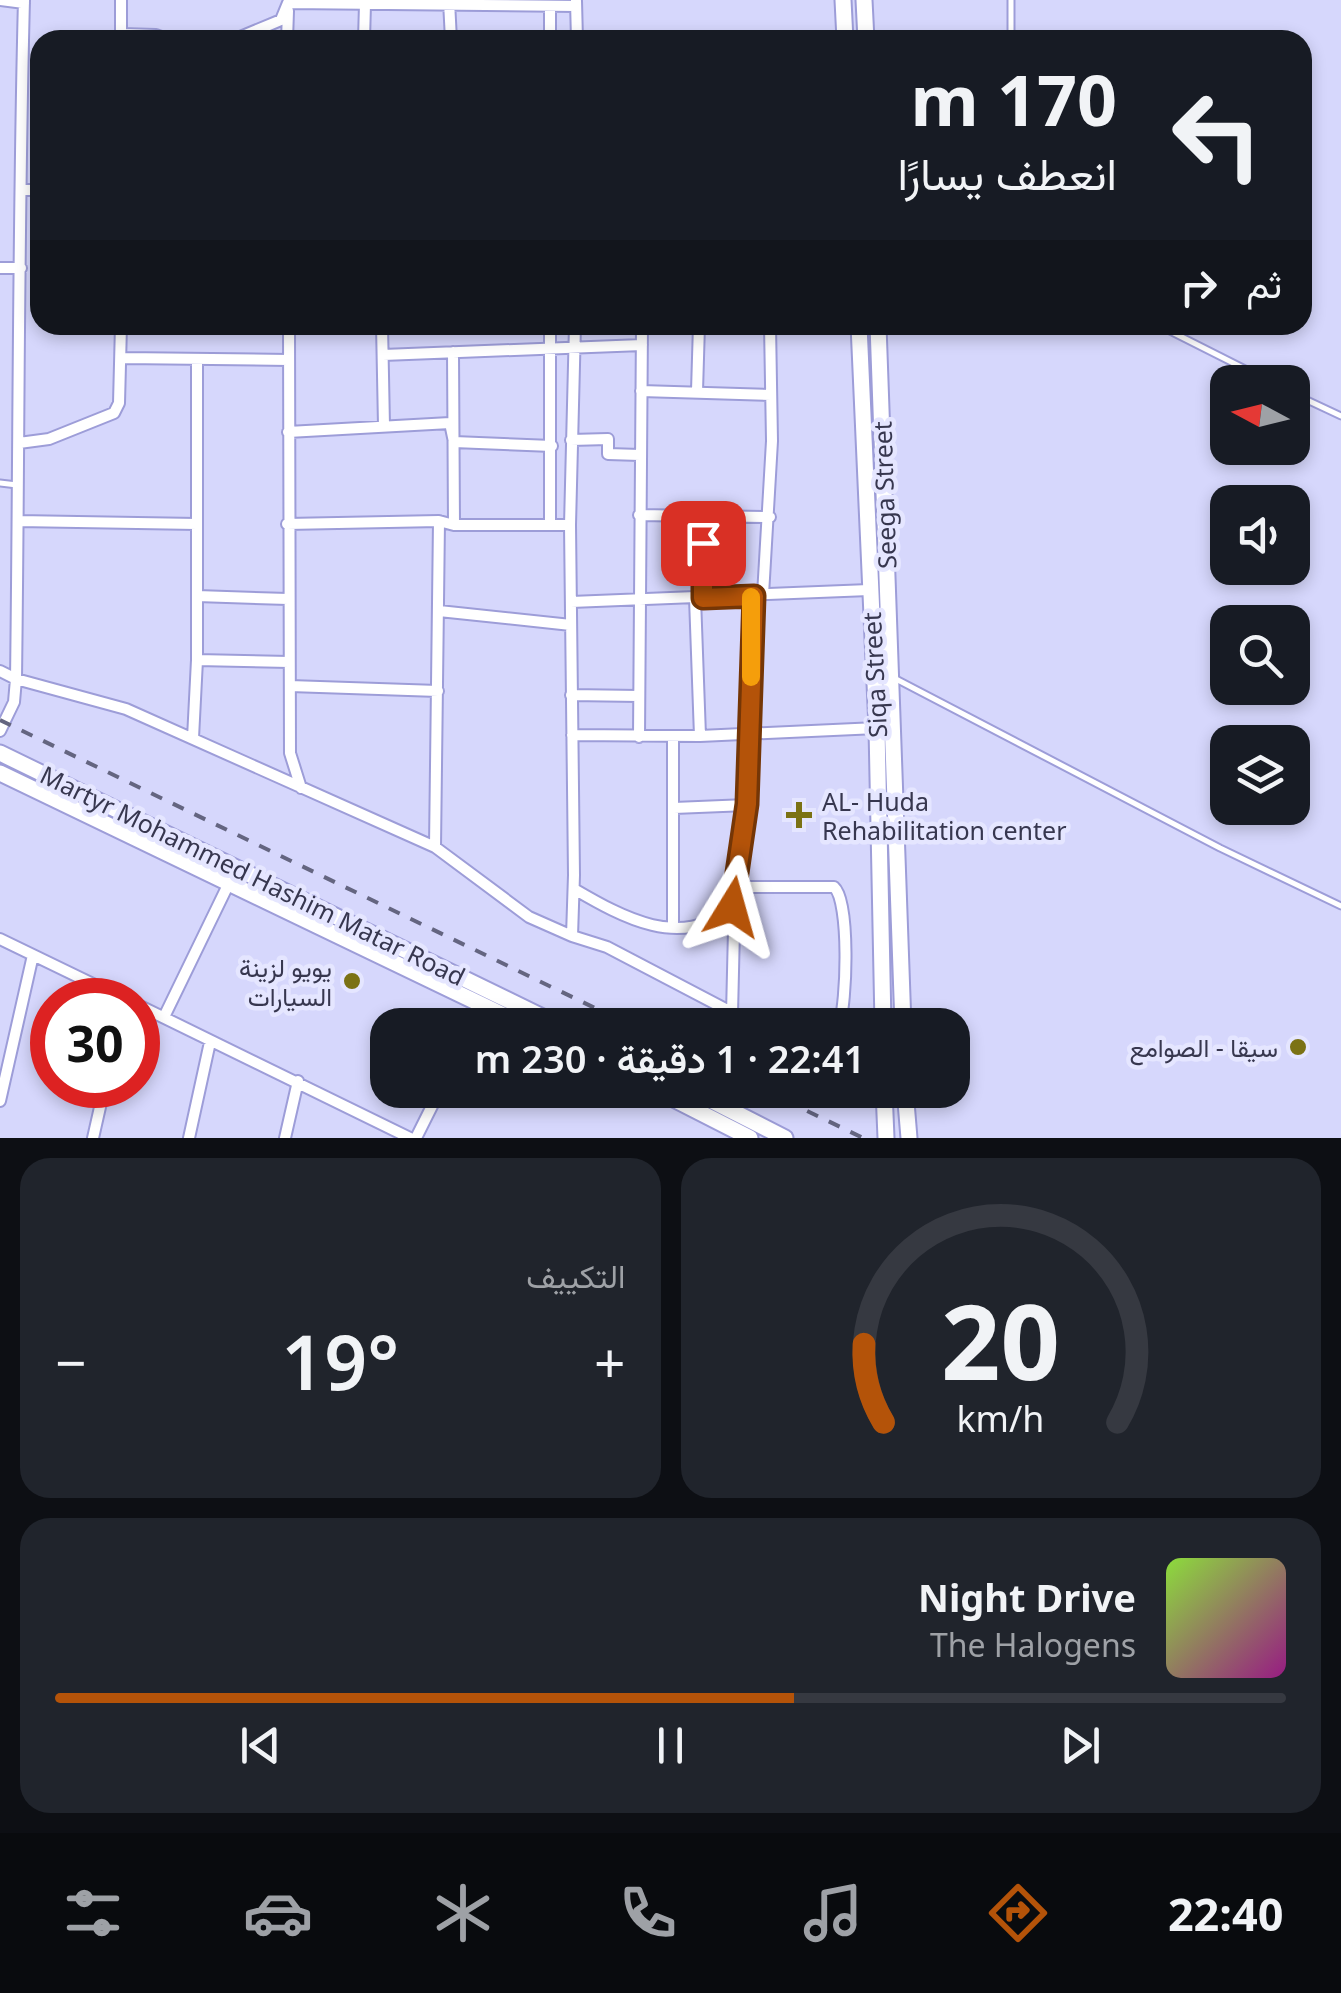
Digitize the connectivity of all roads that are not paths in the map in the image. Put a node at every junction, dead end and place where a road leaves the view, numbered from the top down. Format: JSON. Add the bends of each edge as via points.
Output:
{"nodes":[{"id":1,"x":0,"y":0,"type":"edge"},
{"id":2,"x":121,"y":0,"type":"edge"},
{"id":3,"x":843,"y":0,"type":"edge"},
{"id":4,"x":864,"y":0,"type":"edge"},
{"id":5,"x":1011,"y":0,"type":"edge"},
{"id":6,"x":24,"y":1,"type":"edge"},
{"id":7,"x":288,"y":2,"type":"edge"},
{"id":8,"x":379,"y":2,"type":"edge"},
{"id":9,"x":449,"y":3,"type":"edge"},
{"id":10,"x":576,"y":3,"type":"edge"},
{"id":11,"x":365,"y":4,"type":"junction"},
{"id":12,"x":550,"y":6,"type":"junction"},
{"id":13,"x":121,"y":30,"type":"edge"},
{"id":14,"x":256,"y":30,"type":"edge"},
{"id":15,"x":287,"y":30,"type":"edge"},
{"id":16,"x":364,"y":30,"type":"edge"},
{"id":17,"x":450,"y":30,"type":"edge"},
{"id":18,"x":550,"y":30,"type":"edge"},
{"id":19,"x":577,"y":30,"type":"edge"},
{"id":20,"x":845,"y":30,"type":"edge"},
{"id":21,"x":866,"y":30,"type":"edge"},
{"id":22,"x":1011,"y":30,"type":"edge"},
{"id":23,"x":21,"y":190,"type":"junction"},
{"id":24,"x":30,"y":190,"type":"edge"},
{"id":25,"x":0,"y":268,"type":"edge"},
{"id":26,"x":22,"y":268,"type":"junction"},
{"id":27,"x":121,"y":335,"type":"edge"},
{"id":28,"x":289,"y":335,"type":"edge"},
{"id":29,"x":382,"y":335,"type":"edge"},
{"id":30,"x":550,"y":335,"type":"edge"},
{"id":31,"x":576,"y":335,"type":"edge"},
{"id":32,"x":642,"y":335,"type":"edge"},
{"id":33,"x":698,"y":335,"type":"edge"},
{"id":34,"x":770,"y":335,"type":"edge"},
{"id":35,"x":859,"y":335,"type":"edge"},
{"id":36,"x":878,"y":335,"type":"edge"},
{"id":37,"x":1178,"y":335,"type":"edge"},
{"id":38,"x":642,"y":345,"type":"junction"},
{"id":39,"x":575,"y":346,"type":"junction"},
{"id":40,"x":550,"y":350,"type":"junction"},
{"id":41,"x":453,"y":352,"type":"junction"},
{"id":42,"x":383,"y":355,"type":"junction"},
{"id":43,"x":122,"y":358,"type":"junction"},
{"id":44,"x":197,"y":360,"type":"junction"},
{"id":45,"x":288,"y":360,"type":"junction"},
{"id":46,"x":1237,"y":365,"type":"edge"},
{"id":47,"x":641,"y":390,"type":"junction"},
{"id":48,"x":697,"y":392,"type":"junction"},
{"id":49,"x":772,"y":394,"type":"junction"},
{"id":50,"x":1310,"y":401,"type":"edge"},
{"id":51,"x":1341,"y":416,"type":"edge"},
{"id":52,"x":384,"y":426,"type":"junction"},
{"id":53,"x":288,"y":432,"type":"junction"},
{"id":54,"x":571,"y":440,"type":"junction"},
{"id":55,"x":454,"y":442,"type":"junction"},
{"id":56,"x":19,"y":443,"type":"junction"},
{"id":57,"x":552,"y":446,"type":"junction"},
{"id":58,"x":640,"y":455,"type":"junction"},
{"id":59,"x":0,"y":483,"type":"edge"},
{"id":60,"x":19,"y":485,"type":"junction"},
{"id":61,"x":640,"y":516,"type":"junction"},
{"id":62,"x":703,"y":516,"type":"junction"},
{"id":63,"x":770,"y":517,"type":"junction"},
{"id":64,"x":18,"y":521,"type":"junction"},
{"id":65,"x":439,"y":522,"type":"junction"},
{"id":66,"x":197,"y":524,"type":"junction"},
{"id":67,"x":287,"y":524,"type":"junction"},
{"id":68,"x":454,"y":525,"type":"junction"},
{"id":69,"x":550,"y":525,"type":"junction"},
{"id":70,"x":570,"y":526,"type":"junction"},
{"id":71,"x":869,"y":590,"type":"junction"},
{"id":72,"x":197,"y":596,"type":"junction"},
{"id":73,"x":759,"y":596,"type":"junction"},
{"id":74,"x":288,"y":598,"type":"junction"},
{"id":75,"x":699,"y":598,"type":"junction"},
{"id":76,"x":639,"y":600,"type":"junction"},
{"id":77,"x":570,"y":602,"type":"junction"},
{"id":78,"x":439,"y":610,"type":"junction"},
{"id":79,"x":571,"y":626,"type":"junction"},
{"id":80,"x":197,"y":660,"type":"junction"},
{"id":81,"x":289,"y":662,"type":"junction"},
{"id":82,"x":0,"y":671,"type":"edge"},
{"id":83,"x":890,"y":676,"type":"junction"},
{"id":84,"x":16,"y":679,"type":"junction"},
{"id":85,"x":290,"y":686,"type":"junction"},
{"id":86,"x":438,"y":691,"type":"junction"},
{"id":87,"x":571,"y":695,"type":"junction"},
{"id":88,"x":639,"y":696,"type":"junction"},
{"id":89,"x":877,"y":728,"type":"junction"},
{"id":90,"x":0,"y":731,"type":"edge"},
{"id":91,"x":750,"y":733,"type":"junction"},
{"id":92,"x":572,"y":735,"type":"junction"},
{"id":93,"x":639,"y":736,"type":"junction"},
{"id":94,"x":673,"y":736,"type":"junction"},
{"id":95,"x":700,"y":736,"type":"junction"},
{"id":96,"x":193,"y":738,"type":"junction"},
{"id":97,"x":0,"y":753,"type":"edge"},
{"id":98,"x":0,"y":772,"type":"edge"},
{"id":99,"x":301,"y":788,"type":"junction"},
{"id":100,"x":747,"y":804,"type":"junction"},
{"id":101,"x":674,"y":808,"type":"junction"},
{"id":102,"x":435,"y":847,"type":"junction"},
{"id":103,"x":229,"y":883,"type":"junction"},
{"id":104,"x":735,"y":887,"type":"junction"},
{"id":105,"x":574,"y":889,"type":"junction"},
{"id":106,"x":1341,"y":906,"type":"edge"},
{"id":107,"x":672,"y":928,"type":"junction"},
{"id":108,"x":572,"y":936,"type":"junction"},
{"id":109,"x":0,"y":939,"type":"edge"},
{"id":110,"x":32,"y":956,"type":"junction"},
{"id":111,"x":78,"y":978,"type":"edge"},
{"id":112,"x":482,"y":1004,"type":"junction"},
{"id":113,"x":480,"y":1008,"type":"edge"},
{"id":114,"x":490,"y":1008,"type":"edge"},
{"id":115,"x":525,"y":1008,"type":"edge"},
{"id":116,"x":721,"y":1008,"type":"edge"},
{"id":117,"x":732,"y":1008,"type":"edge"},
{"id":118,"x":842,"y":1008,"type":"edge"},
{"id":119,"x":883,"y":1008,"type":"edge"},
{"id":120,"x":902,"y":1008,"type":"edge"},
{"id":121,"x":160,"y":1016,"type":"edge"},
{"id":122,"x":164,"y":1018,"type":"junction"},
{"id":123,"x":210,"y":1042,"type":"junction"},
{"id":124,"x":298,"y":1082,"type":"junction"},
{"id":125,"x":0,"y":1101,"type":"edge"},
{"id":126,"x":100,"y":1108,"type":"edge"},
{"id":127,"x":430,"y":1108,"type":"edge"},
{"id":128,"x":691,"y":1108,"type":"edge"},
{"id":129,"x":726,"y":1108,"type":"edge"},
{"id":130,"x":885,"y":1108,"type":"edge"},
{"id":131,"x":907,"y":1108,"type":"edge"},
{"id":132,"x":93,"y":1138,"type":"edge"},
{"id":133,"x":189,"y":1138,"type":"edge"},
{"id":134,"x":285,"y":1138,"type":"edge"},
{"id":135,"x":413,"y":1138,"type":"edge"},
{"id":136,"x":750,"y":1138,"type":"edge"},
{"id":137,"x":785,"y":1138,"type":"edge"},
{"id":138,"x":886,"y":1138,"type":"edge"},
{"id":139,"x":909,"y":1138,"type":"edge"}],
"edges":[{"from":1,"to":6,"type":"street"},
{"from":2,"to":13,"type":"street"},
{"from":3,"to":20,"type":"main road"},
{"from":4,"to":21,"type":"main road"},
{"from":5,"to":22,"type":"lane"},
{"from":6,"to":23,"type":"street"},
{"from":7,"to":11,"type":"street"},
{"from":7,"to":14,"type":"street","via":[[281,20]]},
{"from":7,"to":15,"type":"street"},
{"from":8,"to":9,"type":"street"},
{"from":8,"to":11,"type":"street"},
{"from":9,"to":12,"type":"street"},
{"from":9,"to":17,"type":"street"},
{"from":10,"to":12,"type":"street"},
{"from":10,"to":19,"type":"street"},
{"from":11,"to":16,"type":"street"},
{"from":12,"to":18,"type":"street"},
{"from":23,"to":24,"type":"street"},
{"from":23,"to":26,"type":"street"},
{"from":25,"to":26,"type":"street"},
{"from":26,"to":56,"type":"street"},
{"from":27,"to":43,"type":"street"},
{"from":28,"to":45,"type":"street"},
{"from":29,"to":42,"type":"street"},
{"from":30,"to":40,"type":"street"},
{"from":31,"to":39,"type":"street"},
{"from":32,"to":38,"type":"street"},
{"from":33,"to":48,"type":"street"},
{"from":34,"to":49,"type":"street"},
{"from":35,"to":71,"type":"main road","name":"Siqa Street"},
{"from":36,"to":83,"type":"main road","name":"Seega Street"},
{"from":37,"to":46,"type":"lane"},
{"from":38,"to":39,"type":"street"},
{"from":38,"to":47,"type":"street"},
{"from":39,"to":40,"type":"street"},
{"from":39,"to":54,"type":"street"},
{"from":40,"to":41,"type":"street"},
{"from":40,"to":57,"type":"street"},
{"from":41,"to":42,"type":"street"},
{"from":41,"to":55,"type":"street"},
{"from":42,"to":52,"type":"street"},
{"from":43,"to":44,"type":"street"},
{"from":43,"to":56,"type":"street","via":[[114,413]]},
{"from":44,"to":45,"type":"street"},
{"from":44,"to":66,"type":"street"},
{"from":45,"to":53,"type":"street"},
{"from":47,"to":48,"type":"street"},
{"from":47,"to":58,"type":"street"},
{"from":48,"to":49,"type":"street"},
{"from":49,"to":63,"type":"street"},
{"from":50,"to":51,"type":"lane"},
{"from":52,"to":53,"type":"street"},
{"from":52,"to":55,"type":"street","via":[[450,423]]},
{"from":53,"to":67,"type":"street"},
{"from":54,"to":58,"type":"street","via":[[608,439],[608,454]]},
{"from":54,"to":70,"type":"street"},
{"from":55,"to":57,"type":"street"},
{"from":55,"to":68,"type":"street"},
{"from":56,"to":60,"type":"street"},
{"from":57,"to":69,"type":"street"},
{"from":58,"to":61,"type":"street"},
{"from":59,"to":60,"type":"lane"},
{"from":60,"to":64,"type":"street"},
{"from":61,"to":62,"type":"street"},
{"from":61,"to":76,"type":"street"},
{"from":62,"to":63,"type":"street"},
{"from":62,"to":75,"type":"street"},
{"from":63,"to":73,"type":"street"},
{"from":64,"to":66,"type":"street"},
{"from":64,"to":84,"type":"street"},
{"from":65,"to":67,"type":"street"},
{"from":65,"to":68,"type":"street"},
{"from":65,"to":78,"type":"street"},
{"from":66,"to":72,"type":"street"},
{"from":67,"to":74,"type":"street"},
{"from":68,"to":69,"type":"street"},
{"from":69,"to":70,"type":"street"},
{"from":70,"to":77,"type":"street"},
{"from":71,"to":73,"type":"street"},
{"from":71,"to":89,"type":"main road","name":"Siqa Street"},
{"from":72,"to":74,"type":"street"},
{"from":72,"to":80,"type":"street"},
{"from":73,"to":75,"type":"street"},
{"from":73,"to":91,"type":"street"},
{"from":74,"to":81,"type":"street"},
{"from":75,"to":76,"type":"street"},
{"from":75,"to":95,"type":"street"},
{"from":76,"to":77,"type":"street"},
{"from":76,"to":88,"type":"street"},
{"from":77,"to":79,"type":"street"},
{"from":78,"to":79,"type":"street"},
{"from":78,"to":86,"type":"street"},
{"from":79,"to":87,"type":"street"},
{"from":80,"to":81,"type":"street"},
{"from":80,"to":96,"type":"street"},
{"from":81,"to":85,"type":"street"},
{"from":82,"to":84,"type":"street"},
{"from":83,"to":106,"type":"lane"},
{"from":83,"to":120,"type":"main road","name":"Seega Street"},
{"from":84,"to":90,"type":"street"},
{"from":84,"to":96,"type":"street","via":[[126,709]]},
{"from":85,"to":86,"type":"street"},
{"from":85,"to":99,"type":"street","via":[[290,753]]},
{"from":86,"to":102,"type":"street"},
{"from":87,"to":88,"type":"street"},
{"from":87,"to":92,"type":"street"},
{"from":88,"to":93,"type":"street"},
{"from":89,"to":91,"type":"street"},
{"from":89,"to":119,"type":"main road","name":"Siqa Street"},
{"from":91,"to":95,"type":"street"},
{"from":91,"to":100,"type":"street"},
{"from":92,"to":93,"type":"street"},
{"from":92,"to":105,"type":"street"},
{"from":93,"to":94,"type":"street"},
{"from":94,"to":95,"type":"street"},
{"from":94,"to":101,"type":"street"},
{"from":96,"to":99,"type":"street"},
{"from":97,"to":115,"type":"main road","name":"Martyr Mohammed Hashim Matar Road"},
{"from":98,"to":103,"type":"main road","name":"Martyr Mohammed Hashim Matar Road"},
{"from":99,"to":102,"type":"street"},
{"from":100,"to":101,"type":"street"},
{"from":100,"to":104,"type":"street"},
{"from":101,"to":107,"type":"street"},
{"from":102,"to":108,"type":"street","via":[[528,917]]},
{"from":103,"to":112,"type":"main road","name":"Martyr Mohammed Hashim Matar Road"},
{"from":103,"to":122,"type":"street"},
{"from":104,"to":107,"type":"street","via":[[732,907],[721,917]]},
{"from":104,"to":117,"type":"street"},
{"from":104,"to":118,"type":"street","via":[[839,890]]},
{"from":105,"to":107,"type":"street","via":[[638,924]]},
{"from":105,"to":108,"type":"street"},
{"from":108,"to":116,"type":"street","via":[[607,947]]},
{"from":109,"to":110,"type":"street"},
{"from":110,"to":111,"type":"street"},
{"from":110,"to":125,"type":"street"},
{"from":112,"to":113,"type":"street"},
{"from":112,"to":114,"type":"main road","name":"Martyr Mohammed Hashim Matar Road"},
{"from":121,"to":122,"type":"street"},
{"from":122,"to":123,"type":"street"},
{"from":123,"to":124,"type":"street"},
{"from":123,"to":133,"type":"street"},
{"from":124,"to":134,"type":"street"},
{"from":124,"to":135,"type":"street"},
{"from":126,"to":132,"type":"street"},
{"from":127,"to":135,"type":"street"},
{"from":128,"to":136,"type":"main road"},
{"from":129,"to":137,"type":"main road"},
{"from":130,"to":138,"type":"main road"},
{"from":131,"to":139,"type":"main road"}]}
